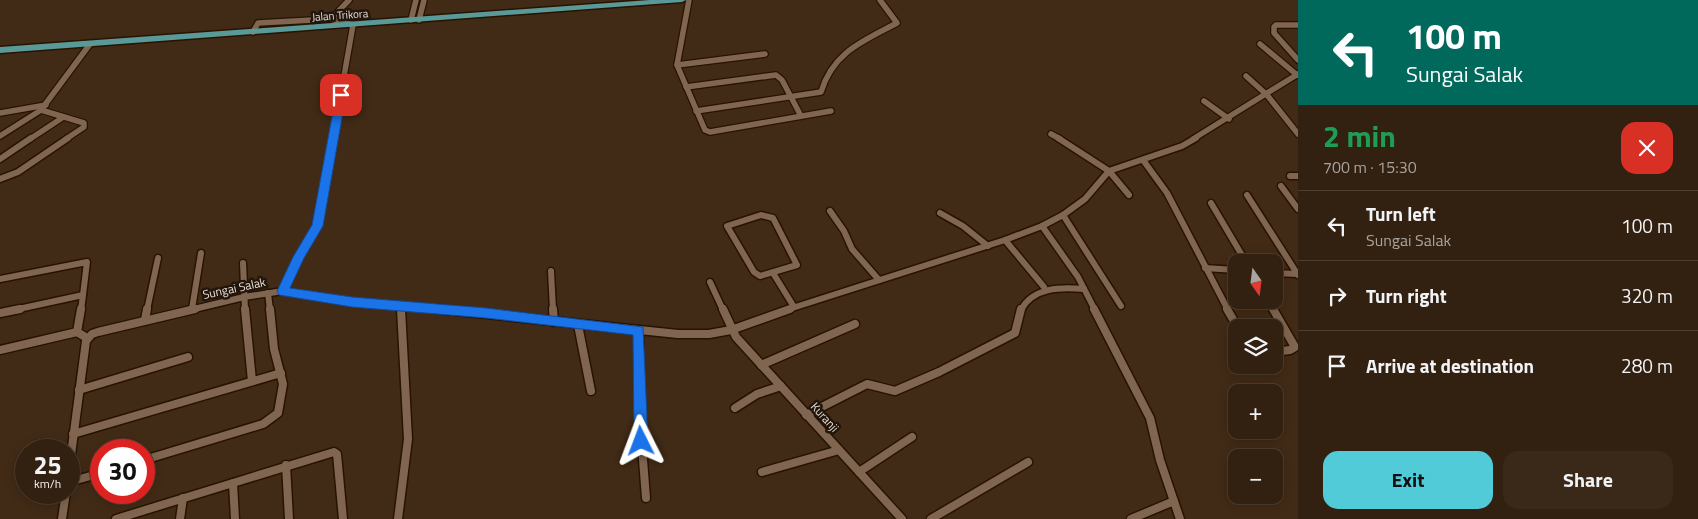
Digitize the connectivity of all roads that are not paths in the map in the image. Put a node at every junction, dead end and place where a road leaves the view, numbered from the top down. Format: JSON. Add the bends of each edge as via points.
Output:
{"nodes":[{"id":1,"x":349,"y":0,"type":"edge"},
{"id":2,"x":416,"y":0,"type":"edge"},
{"id":3,"x":424,"y":0,"type":"edge"},
{"id":4,"x":682,"y":0,"type":"edge"},
{"id":5,"x":689,"y":0,"type":"edge"},
{"id":6,"x":880,"y":0,"type":"edge"},
{"id":7,"x":331,"y":19,"type":"junction"},
{"id":8,"x":416,"y":20,"type":"junction"},
{"id":9,"x":354,"y":25,"type":"junction"},
{"id":10,"x":1298,"y":25,"type":"edge"},
{"id":11,"x":253,"y":32,"type":"junction"},
{"id":12,"x":90,"y":44,"type":"junction"},
{"id":13,"x":1260,"y":44,"type":"dead end"},
{"id":14,"x":0,"y":50,"type":"edge"},
{"id":15,"x":765,"y":54,"type":"dead end"},
{"id":16,"x":1298,"y":60,"type":"edge"},
{"id":17,"x":677,"y":65,"type":"junction"},
{"id":18,"x":1297,"y":75,"type":"edge"},
{"id":19,"x":1246,"y":76,"type":"dead end"},
{"id":20,"x":686,"y":87,"type":"junction"},
{"id":21,"x":1266,"y":95,"type":"junction"},
{"id":22,"x":790,"y":97,"type":"junction"},
{"id":23,"x":1204,"y":101,"type":"dead end"},
{"id":24,"x":47,"y":104,"type":"junction"},
{"id":25,"x":42,"y":110,"type":"junction"},
{"id":26,"x":696,"y":110,"type":"junction"},
{"id":27,"x":831,"y":111,"type":"dead end"},
{"id":28,"x":0,"y":113,"type":"edge"},
{"id":29,"x":801,"y":116,"type":"junction"},
{"id":30,"x":62,"y":118,"type":"junction"},
{"id":31,"x":1228,"y":119,"type":"junction"},
{"id":32,"x":1051,"y":134,"type":"dead end"},
{"id":33,"x":1298,"y":134,"type":"edge"},
{"id":34,"x":0,"y":136,"type":"edge"},
{"id":35,"x":0,"y":159,"type":"edge"},
{"id":36,"x":1142,"y":160,"type":"junction"},
{"id":37,"x":1109,"y":171,"type":"junction"},
{"id":38,"x":2,"y":176,"type":"edge"},
{"id":39,"x":1290,"y":176,"type":"dead end"},
{"id":40,"x":1298,"y":176,"type":"edge"},
{"id":41,"x":1282,"y":186,"type":"dead end"},
{"id":42,"x":1129,"y":195,"type":"dead end"},
{"id":43,"x":1246,"y":196,"type":"dead end"},
{"id":44,"x":1211,"y":203,"type":"dead end"},
{"id":45,"x":1298,"y":209,"type":"edge"},
{"id":46,"x":830,"y":211,"type":"dead end"},
{"id":47,"x":940,"y":213,"type":"dead end"},
{"id":48,"x":1063,"y":215,"type":"junction"},
{"id":49,"x":1042,"y":226,"type":"junction"},
{"id":50,"x":1005,"y":240,"type":"junction"},
{"id":51,"x":988,"y":246,"type":"junction"},
{"id":52,"x":202,"y":253,"type":"dead end"},
{"id":53,"x":1241,"y":254,"type":"edge"},
{"id":54,"x":158,"y":258,"type":"dead end"},
{"id":55,"x":243,"y":263,"type":"dead end"},
{"id":56,"x":1205,"y":268,"type":"junction"},
{"id":57,"x":1228,"y":269,"type":"edge"},
{"id":58,"x":551,"y":271,"type":"dead end"},
{"id":59,"x":773,"y":273,"type":"junction"},
{"id":60,"x":1283,"y":273,"type":"edge"},
{"id":61,"x":1298,"y":274,"type":"edge"},
{"id":62,"x":0,"y":278,"type":"edge"},
{"id":63,"x":879,"y":280,"type":"junction"},
{"id":64,"x":710,"y":282,"type":"dead end"},
{"id":65,"x":1044,"y":288,"type":"dead end"},
{"id":66,"x":1084,"y":289,"type":"junction"},
{"id":67,"x":283,"y":291,"type":"junction"},
{"id":68,"x":268,"y":293,"type":"junction"},
{"id":69,"x":83,"y":294,"type":"junction"},
{"id":70,"x":244,"y":297,"type":"junction"},
{"id":71,"x":1122,"y":306,"type":"dead end"},
{"id":72,"x":401,"y":307,"type":"junction"},
{"id":73,"x":794,"y":307,"type":"junction"},
{"id":74,"x":192,"y":309,"type":"junction"},
{"id":75,"x":1274,"y":309,"type":"edge"},
{"id":76,"x":0,"y":313,"type":"edge"},
{"id":77,"x":1233,"y":319,"type":"edge"},
{"id":78,"x":145,"y":320,"type":"junction"},
{"id":79,"x":554,"y":322,"type":"junction"},
{"id":80,"x":856,"y":324,"type":"dead end"},
{"id":81,"x":578,"y":325,"type":"junction"},
{"id":82,"x":639,"y":330,"type":"junction"},
{"id":83,"x":731,"y":330,"type":"junction"},
{"id":84,"x":77,"y":332,"type":"junction"},
{"id":85,"x":87,"y":338,"type":"junction"},
{"id":86,"x":1296,"y":343,"type":"edge"},
{"id":87,"x":0,"y":350,"type":"edge"},
{"id":88,"x":1283,"y":351,"type":"edge"},
{"id":89,"x":188,"y":357,"type":"dead end"},
{"id":90,"x":761,"y":365,"type":"junction"},
{"id":91,"x":281,"y":373,"type":"junction"},
{"id":92,"x":252,"y":381,"type":"junction"},
{"id":93,"x":781,"y":386,"type":"junction"},
{"id":94,"x":79,"y":390,"type":"junction"},
{"id":95,"x":590,"y":391,"type":"dead end"},
{"id":96,"x":735,"y":408,"type":"dead end"},
{"id":97,"x":806,"y":414,"type":"junction"},
{"id":98,"x":74,"y":434,"type":"junction"},
{"id":99,"x":912,"y":437,"type":"dead end"},
{"id":100,"x":73,"y":439,"type":"edge"},
{"id":101,"x":839,"y":450,"type":"junction"},
{"id":102,"x":155,"y":457,"type":"edge"},
{"id":103,"x":1028,"y":462,"type":"dead end"},
{"id":104,"x":286,"y":465,"type":"junction"},
{"id":105,"x":762,"y":472,"type":"dead end"},
{"id":106,"x":859,"y":472,"type":"junction"},
{"id":107,"x":233,"y":483,"type":"junction"},
{"id":108,"x":183,"y":498,"type":"junction"},
{"id":109,"x":646,"y":498,"type":"dead end"},
{"id":110,"x":1174,"y":501,"type":"junction"},
{"id":111,"x":64,"y":504,"type":"edge"},
{"id":112,"x":62,"y":519,"type":"edge"},
{"id":113,"x":116,"y":519,"type":"edge"},
{"id":114,"x":180,"y":519,"type":"edge"},
{"id":115,"x":235,"y":519,"type":"edge"},
{"id":116,"x":289,"y":519,"type":"edge"},
{"id":117,"x":344,"y":519,"type":"edge"},
{"id":118,"x":398,"y":519,"type":"edge"},
{"id":119,"x":902,"y":519,"type":"edge"},
{"id":120,"x":931,"y":519,"type":"edge"},
{"id":121,"x":1131,"y":519,"type":"edge"},
{"id":122,"x":1180,"y":519,"type":"edge"}],
"edges":[{"from":1,"to":7,"type":"street"},
{"from":2,"to":8,"type":"street"},
{"from":3,"to":8,"type":"street"},
{"from":4,"to":8,"type":"main road","name":"Jalan Trikora"},
{"from":5,"to":17,"type":"street"},
{"from":6,"to":22,"type":"street","via":[[897,23],[840,55],[829,69],[821,92]]},
{"from":7,"to":9,"type":"street"},
{"from":7,"to":11,"type":"street","via":[[258,23]]},
{"from":8,"to":9,"type":"main road","name":"Jalan Trikora"},
{"from":9,"to":11,"type":"main road","name":"Jalan Trikora"},
{"from":9,"to":67,"type":"street","via":[[318,226],[298,257]]},
{"from":10,"to":16,"type":"street","via":[[1274,27],[1274,33]]},
{"from":11,"to":12,"type":"main road","name":"Jalan Trikora"},
{"from":12,"to":14,"type":"main road","name":"Jalan Trikora"},
{"from":12,"to":24,"type":"street"},
{"from":13,"to":18,"type":"street"},
{"from":15,"to":17,"type":"street"},
{"from":17,"to":20,"type":"street"},
{"from":18,"to":21,"type":"street"},
{"from":19,"to":21,"type":"street"},
{"from":20,"to":22,"type":"street","via":[[772,74],[782,80]]},
{"from":20,"to":26,"type":"street"},
{"from":21,"to":31,"type":"street"},
{"from":21,"to":33,"type":"street"},
{"from":22,"to":26,"type":"street"},
{"from":22,"to":29,"type":"street"},
{"from":23,"to":31,"type":"street"},
{"from":24,"to":25,"type":"street"},
{"from":24,"to":28,"type":"street"},
{"from":25,"to":30,"type":"street"},
{"from":25,"to":34,"type":"street"},
{"from":26,"to":29,"type":"street","via":[[708,132]]},
{"from":27,"to":29,"type":"street"},
{"from":30,"to":35,"type":"street"},
{"from":30,"to":38,"type":"street","via":[[85,125],[18,172]]},
{"from":31,"to":36,"type":"street","via":[[1182,146]]},
{"from":32,"to":37,"type":"street"},
{"from":36,"to":37,"type":"street"},
{"from":36,"to":56,"type":"street","via":[[1167,193]]},
{"from":37,"to":42,"type":"street"},
{"from":37,"to":48,"type":"street","name":"Sungai Salak","via":[[1085,199]]},
{"from":39,"to":40,"type":"street"},
{"from":41,"to":45,"type":"street"},
{"from":43,"to":61,"type":"street"},
{"from":44,"to":53,"type":"street"},
{"from":46,"to":63,"type":"street","via":[[852,250]]},
{"from":47,"to":51,"type":"street","via":[[964,226]]},
{"from":48,"to":49,"type":"street","name":"Sungai Salak"},
{"from":48,"to":71,"type":"street"},
{"from":49,"to":50,"type":"street","name":"Sungai Salak"},
{"from":49,"to":66,"type":"street"},
{"from":50,"to":51,"type":"street","name":"Sungai Salak"},
{"from":50,"to":65,"type":"street"},
{"from":51,"to":63,"type":"street","name":"Sungai Salak"},
{"from":52,"to":74,"type":"street"},
{"from":54,"to":78,"type":"street"},
{"from":55,"to":70,"type":"street"},
{"from":56,"to":57,"type":"street"},
{"from":56,"to":77,"type":"street"},
{"from":58,"to":79,"type":"street"},
{"from":59,"to":59,"type":"street","via":[[798,264],[773,218],[761,215],[728,225],[727,230],[756,275]]},
{"from":59,"to":73,"type":"street"},
{"from":60,"to":61,"type":"street"},
{"from":62,"to":69,"type":"street","via":[[87,262]]},
{"from":63,"to":73,"type":"street","name":"Sungai Salak"},
{"from":64,"to":83,"type":"street","name":"Kuranji"},
{"from":66,"to":97,"type":"street","via":[[1055,288],[1031,298],[1022,308],[1015,333],[939,372],[895,391],[867,384]]},
{"from":66,"to":110,"type":"street","via":[[1150,418]]},
{"from":67,"to":68,"type":"street","name":"Sungai Salak"},
{"from":67,"to":72,"type":"street","name":"Sungai Salak"},
{"from":68,"to":70,"type":"street","name":"Sungai Salak"},
{"from":68,"to":91,"type":"street","via":[[275,356]]},
{"from":69,"to":76,"type":"street"},
{"from":69,"to":84,"type":"street"},
{"from":70,"to":74,"type":"street","name":"Sungai Salak"},
{"from":70,"to":92,"type":"street"},
{"from":72,"to":79,"type":"street","name":"Sungai Salak"},
{"from":72,"to":118,"type":"street","via":[[408,439]]},
{"from":73,"to":83,"type":"street","name":"Sungai Salak"},
{"from":74,"to":78,"type":"street","name":"Sungai Salak"},
{"from":75,"to":86,"type":"street"},
{"from":78,"to":85,"type":"street","name":"Sungai Salak"},
{"from":79,"to":81,"type":"street","name":"Sungai Salak"},
{"from":80,"to":90,"type":"street"},
{"from":81,"to":82,"type":"street","name":"Sungai Salak"},
{"from":81,"to":95,"type":"street"},
{"from":82,"to":83,"type":"street","name":"Sungai Salak","via":[[678,334]]},
{"from":82,"to":109,"type":"street","via":[[639,408]]},
{"from":83,"to":90,"type":"street","name":"Kuranji"},
{"from":84,"to":85,"type":"street"},
{"from":84,"to":87,"type":"street"},
{"from":85,"to":94,"type":"street"},
{"from":86,"to":88,"type":"street","via":[[1294,349]]},
{"from":89,"to":94,"type":"street"},
{"from":90,"to":93,"type":"street","name":"Kuranji"},
{"from":91,"to":92,"type":"street"},
{"from":91,"to":102,"type":"street","via":[[283,384],[279,410],[269,421]]},
{"from":92,"to":98,"type":"street"},
{"from":93,"to":96,"type":"street","via":[[757,394]]},
{"from":93,"to":97,"type":"street","name":"Kuranji"},
{"from":94,"to":98,"type":"street"},
{"from":97,"to":101,"type":"street","name":"Kuranji"},
{"from":98,"to":100,"type":"street"},
{"from":99,"to":106,"type":"street"},
{"from":101,"to":105,"type":"street"},
{"from":101,"to":106,"type":"street","name":"Kuranji"},
{"from":103,"to":120,"type":"street"},
{"from":104,"to":107,"type":"street"},
{"from":104,"to":116,"type":"street"},
{"from":104,"to":117,"type":"street","via":[[335,453]]},
{"from":106,"to":119,"type":"street","name":"Kuranji"},
{"from":107,"to":108,"type":"street"},
{"from":107,"to":115,"type":"street"},
{"from":108,"to":113,"type":"street"},
{"from":108,"to":114,"type":"street"},
{"from":110,"to":121,"type":"street"},
{"from":110,"to":122,"type":"street"},
{"from":111,"to":112,"type":"street"}]}
